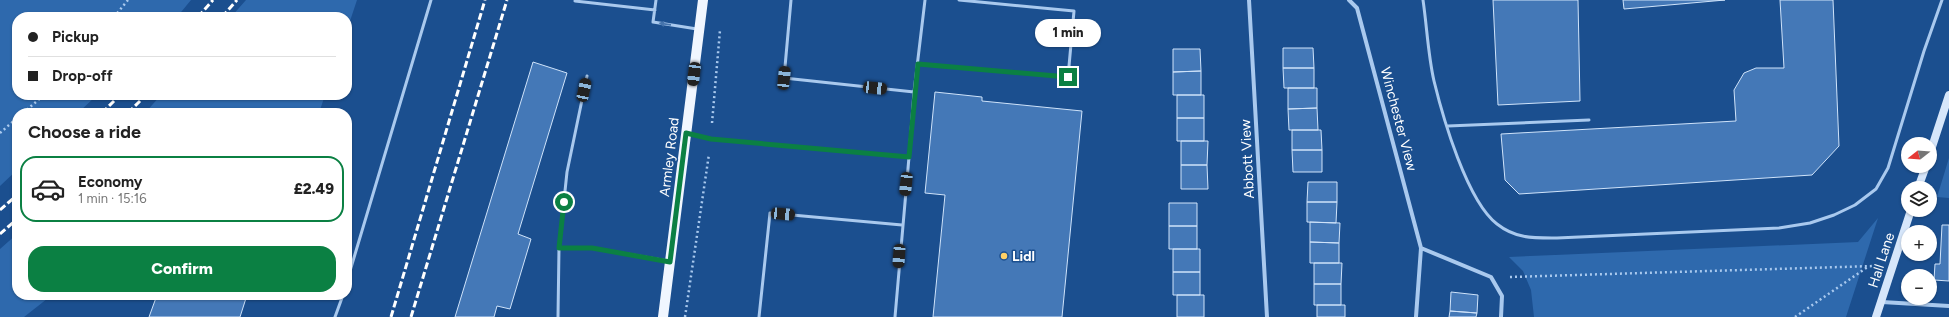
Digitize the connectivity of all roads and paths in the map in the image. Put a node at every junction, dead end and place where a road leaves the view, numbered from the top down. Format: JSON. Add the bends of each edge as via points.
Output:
{"nodes":[{"id":1,"x":128,"y":0,"type":"edge"},
{"id":2,"x":431,"y":0,"type":"edge"},
{"id":3,"x":576,"y":0,"type":"edge"},
{"id":4,"x":656,"y":0,"type":"edge"},
{"id":5,"x":703,"y":0,"type":"edge"},
{"id":6,"x":791,"y":0,"type":"edge"},
{"id":7,"x":925,"y":0,"type":"edge"},
{"id":8,"x":959,"y":0,"type":"edge"},
{"id":9,"x":1249,"y":0,"type":"edge"},
{"id":10,"x":1349,"y":0,"type":"edge"},
{"id":11,"x":1423,"y":0,"type":"edge"},
{"id":12,"x":1942,"y":0,"type":"edge"},
{"id":13,"x":655,"y":10,"type":"junction"},
{"id":14,"x":118,"y":12,"type":"edge"},
{"id":15,"x":721,"y":23,"type":"dead end"},
{"id":16,"x":699,"y":29,"type":"junction"},
{"id":17,"x":918,"y":64,"type":"junction"},
{"id":18,"x":586,"y":76,"type":"dead end"},
{"id":19,"x":914,"y":92,"type":"junction"},
{"id":20,"x":1949,"y":95,"type":"edge"},
{"id":21,"x":38,"y":100,"type":"edge"},
{"id":22,"x":29,"y":108,"type":"edge"},
{"id":23,"x":1589,"y":120,"type":"dead end"},
{"id":24,"x":12,"y":122,"type":"edge"},
{"id":25,"x":1448,"y":126,"type":"junction"},
{"id":26,"x":0,"y":133,"type":"edge"},
{"id":27,"x":686,"y":133,"type":"junction"},
{"id":28,"x":1935,"y":137,"type":"edge"},
{"id":29,"x":711,"y":139,"type":"junction"},
{"id":30,"x":909,"y":157,"type":"junction"},
{"id":31,"x":1909,"y":217,"type":"edge"},
{"id":32,"x":902,"y":225,"type":"junction"},
{"id":33,"x":559,"y":248,"type":"junction"},
{"id":34,"x":1421,"y":248,"type":"junction"},
{"id":35,"x":670,"y":262,"type":"junction"},
{"id":36,"x":352,"y":264,"type":"edge"},
{"id":37,"x":1893,"y":265,"type":"junction"},
{"id":38,"x":1870,"y":266,"type":"junction"},
{"id":39,"x":1491,"y":277,"type":"junction"},
{"id":40,"x":341,"y":300,"type":"edge"},
{"id":41,"x":1882,"y":302,"type":"junction"},
{"id":42,"x":1949,"y":306,"type":"edge"},
{"id":43,"x":335,"y":317,"type":"edge"},
{"id":44,"x":558,"y":317,"type":"edge"},
{"id":45,"x":664,"y":317,"type":"edge"},
{"id":46,"x":684,"y":317,"type":"edge"},
{"id":47,"x":759,"y":317,"type":"edge"},
{"id":48,"x":895,"y":317,"type":"edge"},
{"id":49,"x":1267,"y":317,"type":"edge"},
{"id":50,"x":1416,"y":317,"type":"edge"},
{"id":51,"x":1500,"y":317,"type":"edge"},
{"id":52,"x":1795,"y":317,"type":"edge"},
{"id":53,"x":1876,"y":317,"type":"edge"}],
"edges":[{"from":1,"to":14,"type":"path"},
{"from":2,"to":36,"type":"lane"},
{"from":3,"to":13,"type":"lane"},
{"from":4,"to":13,"type":"lane"},
{"from":5,"to":16,"type":"main road","name":"Armley Road"},
{"from":6,"to":19,"type":"lane","via":[[784,78]]},
{"from":7,"to":17,"type":"lane"},
{"from":8,"to":17,"type":"lane","via":[[1074,11],[1068,77]]},
{"from":9,"to":49,"type":"street","name":"Abbott View"},
{"from":10,"to":34,"type":"street","name":"Winchester View","via":[[1357,8]]},
{"from":11,"to":25,"type":"lane","via":[[1434,80]]},
{"from":12,"to":25,"type":"lane","via":[[1888,168],[1876,189],[1855,205],[1810,223],[1779,228],[1703,233],[1521,237],[1497,224],[1475,199]]},
{"from":16,"to":13,"type":"lane","one_way":true,"via":[[653,22]]},
{"from":15,"to":29,"type":"path"},
{"from":16,"to":27,"type":"main road","name":"Armley Road"},
{"from":17,"to":19,"type":"lane"},
{"from":18,"to":33,"type":"lane","via":[[567,172]]},
{"from":19,"to":30,"type":"lane"},
{"from":20,"to":28,"type":"street"},
{"from":21,"to":22,"type":"path"},
{"from":23,"to":25,"type":"lane"},
{"from":24,"to":26,"type":"path"},
{"from":27,"to":29,"type":"lane"},
{"from":27,"to":35,"type":"main road","name":"Armley Road"},
{"from":29,"to":30,"type":"lane"},
{"from":29,"to":46,"type":"path"},
{"from":30,"to":32,"type":"lane"},
{"from":31,"to":37,"type":"street","name":"Hall Lane"},
{"from":32,"to":47,"type":"lane","via":[[770,213]]},
{"from":32,"to":48,"type":"lane"},
{"from":33,"to":35,"type":"lane","via":[[592,248]]},
{"from":33,"to":44,"type":"lane"},
{"from":34,"to":39,"type":"street"},
{"from":34,"to":50,"type":"street","name":"Winchester View"},
{"from":35,"to":45,"type":"main road","name":"Armley Road"},
{"from":37,"to":38,"type":"path"},
{"from":37,"to":41,"type":"street","name":"Hall Lane"},
{"from":38,"to":39,"type":"path"},
{"from":38,"to":52,"type":"path"},
{"from":39,"to":51,"type":"street","via":[[1502,296]]},
{"from":40,"to":43,"type":"lane"},
{"from":41,"to":42,"type":"street"},
{"from":41,"to":53,"type":"street","name":"Hall Lane"}]}
